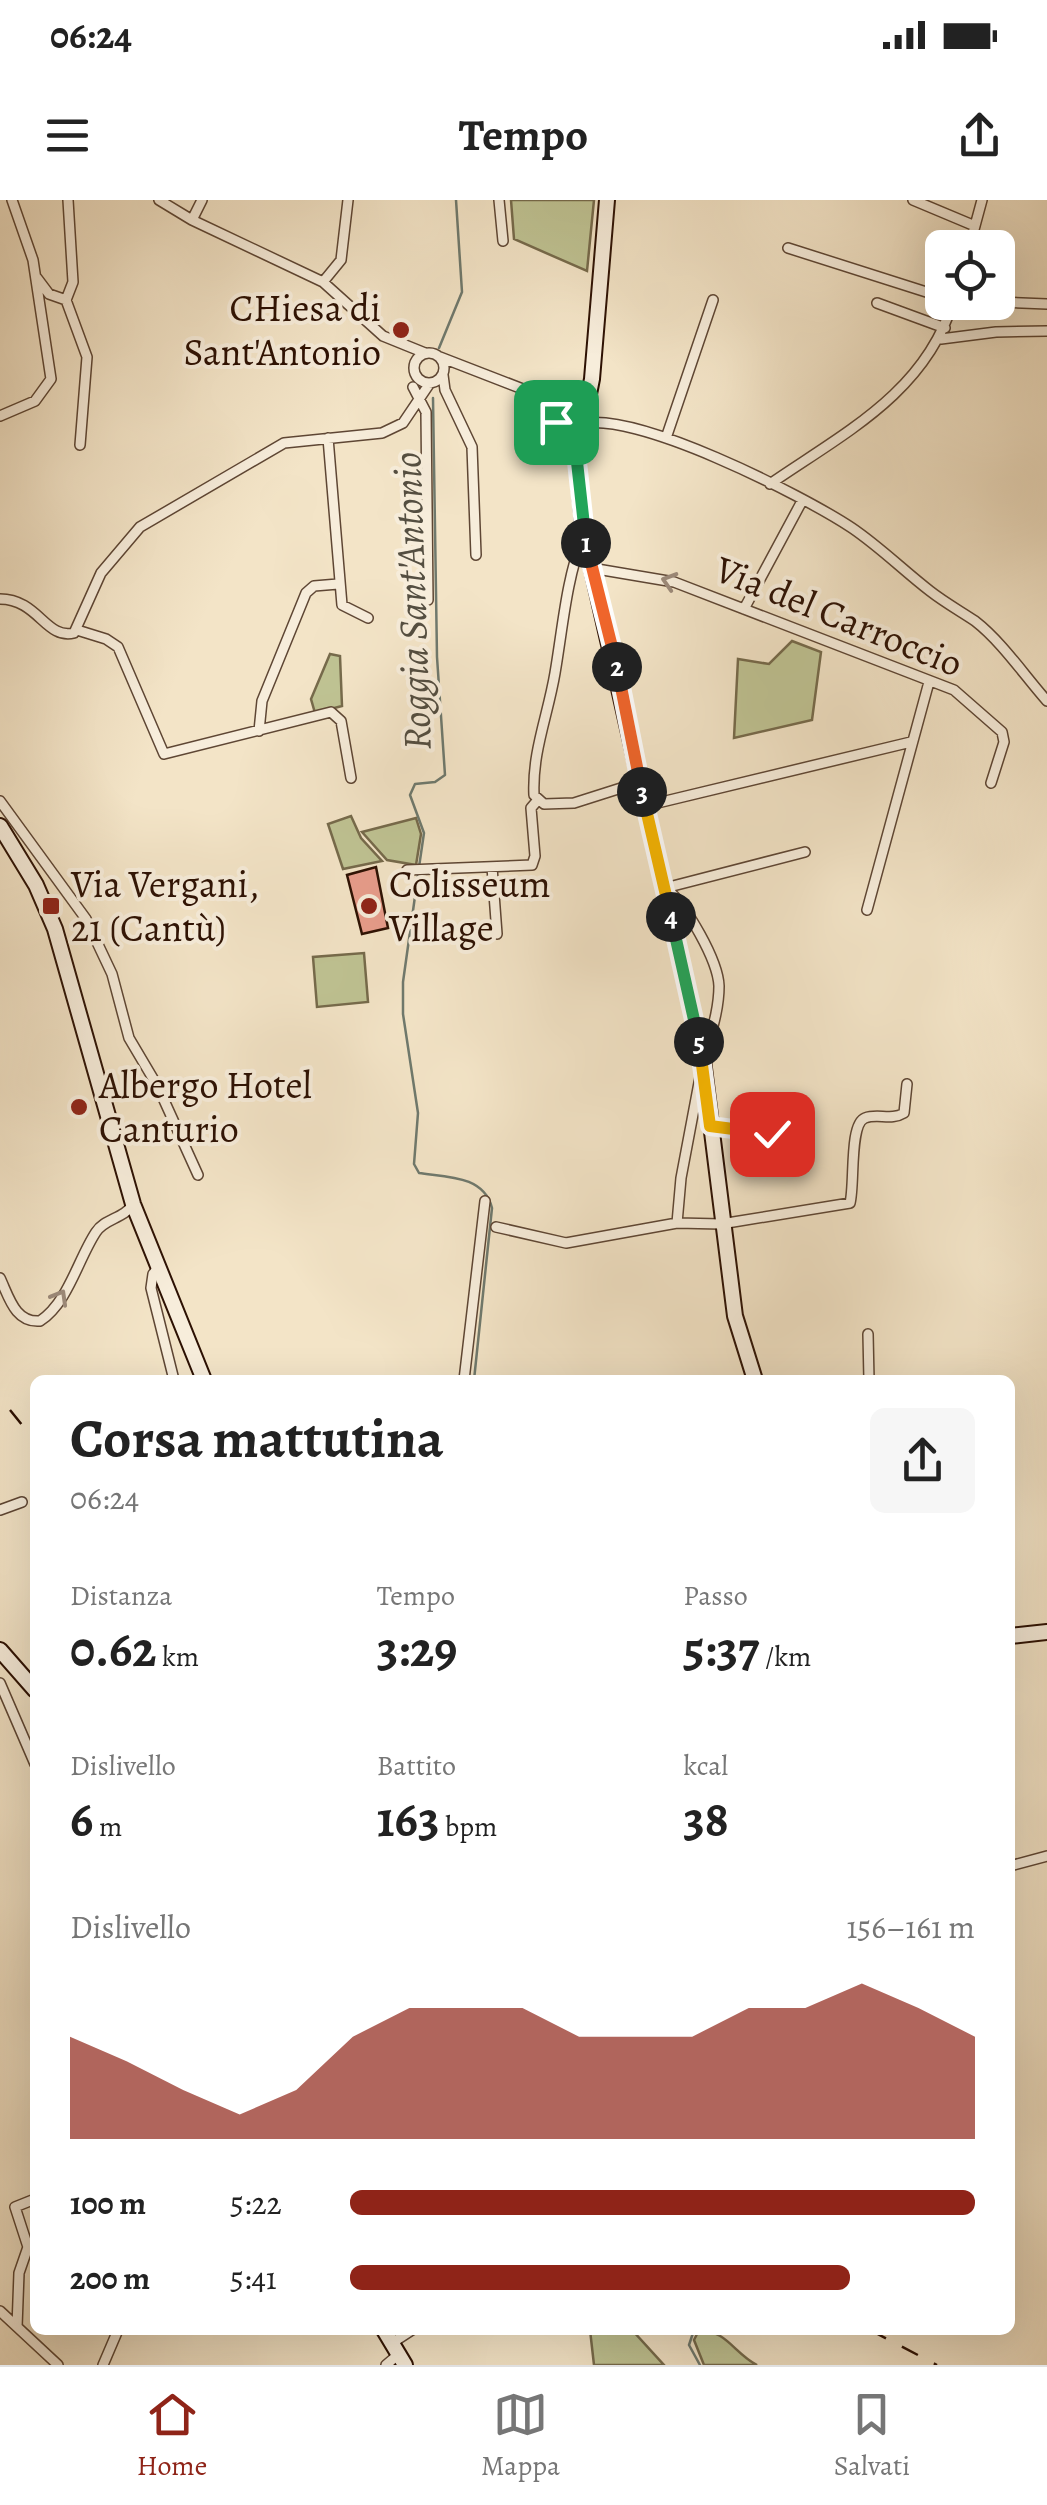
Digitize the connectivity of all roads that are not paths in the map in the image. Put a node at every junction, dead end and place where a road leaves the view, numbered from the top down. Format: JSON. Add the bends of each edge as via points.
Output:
{"nodes":[{"id":1,"x":12,"y":200,"type":"edge"},
{"id":2,"x":68,"y":200,"type":"edge"},
{"id":3,"x":159,"y":200,"type":"edge"},
{"id":4,"x":202,"y":200,"type":"edge"},
{"id":5,"x":348,"y":200,"type":"edge"},
{"id":6,"x":499,"y":200,"type":"edge"},
{"id":7,"x":607,"y":200,"type":"edge"},
{"id":8,"x":913,"y":200,"type":"edge"},
{"id":9,"x":982,"y":200,"type":"edge"},
{"id":10,"x":192,"y":220,"type":"junction"},
{"id":11,"x":975,"y":226,"type":"junction"},
{"id":12,"x":974,"y":230,"type":"edge"},
{"id":13,"x":503,"y":241,"type":"dead end"},
{"id":14,"x":788,"y":248,"type":"dead end"},
{"id":15,"x":36,"y":276,"type":"junction"},
{"id":16,"x":323,"y":282,"type":"junction"},
{"id":17,"x":925,"y":291,"type":"edge"},
{"id":18,"x":66,"y":300,"type":"junction"},
{"id":19,"x":713,"y":300,"type":"dead end"},
{"id":20,"x":877,"y":303,"type":"dead end"},
{"id":21,"x":1015,"y":303,"type":"edge"},
{"id":22,"x":1047,"y":304,"type":"edge"},
{"id":23,"x":947,"y":320,"type":"edge"},
{"id":24,"x":945,"y":328,"type":"junction"},
{"id":25,"x":1047,"y":332,"type":"edge"},
{"id":26,"x":941,"y":339,"type":"junction"},
{"id":27,"x":421,"y":356,"type":"junction"},
{"id":28,"x":440,"y":357,"type":"junction"},
{"id":29,"x":464,"y":365,"type":"junction"},
{"id":30,"x":416,"y":375,"type":"junction"},
{"id":31,"x":438,"y":378,"type":"junction"},
{"id":32,"x":413,"y":387,"type":"junction"},
{"id":33,"x":419,"y":397,"type":"junction"},
{"id":34,"x":0,"y":416,"type":"edge"},
{"id":35,"x":406,"y":417,"type":"junction"},
{"id":36,"x":569,"y":421,"type":"junction"},
{"id":37,"x":328,"y":438,"type":"junction"},
{"id":38,"x":666,"y":438,"type":"junction"},
{"id":39,"x":80,"y":445,"type":"dead end"},
{"id":40,"x":770,"y":484,"type":"junction"},
{"id":41,"x":802,"y":501,"type":"junction"},
{"id":42,"x":584,"y":534,"type":"junction"},
{"id":43,"x":476,"y":555,"type":"dead end"},
{"id":44,"x":591,"y":568,"type":"junction"},
{"id":45,"x":338,"y":584,"type":"junction"},
{"id":46,"x":0,"y":598,"type":"edge"},
{"id":47,"x":428,"y":600,"type":"dead end"},
{"id":48,"x":744,"y":609,"type":"junction"},
{"id":49,"x":368,"y":618,"type":"dead end"},
{"id":50,"x":76,"y":630,"type":"junction"},
{"id":51,"x":929,"y":682,"type":"junction"},
{"id":52,"x":1047,"y":701,"type":"edge"},
{"id":53,"x":259,"y":731,"type":"junction"},
{"id":54,"x":911,"y":742,"type":"junction"},
{"id":55,"x":351,"y":778,"type":"dead end"},
{"id":56,"x":640,"y":782,"type":"junction"},
{"id":57,"x":990,"y":782,"type":"dead end"},
{"id":58,"x":0,"y":801,"type":"edge"},
{"id":59,"x":537,"y":801,"type":"junction"},
{"id":60,"x":645,"y":806,"type":"junction"},
{"id":61,"x":0,"y":826,"type":"edge"},
{"id":62,"x":805,"y":852,"type":"dead end"},
{"id":63,"x":492,"y":867,"type":"junction"},
{"id":64,"x":416,"y":868,"type":"dead end"},
{"id":65,"x":664,"y":888,"type":"junction"},
{"id":66,"x":867,"y":910,"type":"dead end"},
{"id":67,"x":497,"y":934,"type":"dead end"},
{"id":68,"x":704,"y":1060,"type":"junction"},
{"id":69,"x":906,"y":1084,"type":"dead end"},
{"id":70,"x":776,"y":1112,"type":"dead end"},
{"id":71,"x":710,"y":1133,"type":"junction"},
{"id":72,"x":690,"y":1138,"type":"junction"},
{"id":73,"x":198,"y":1174,"type":"dead end"},
{"id":74,"x":485,"y":1201,"type":"dead end"},
{"id":75,"x":133,"y":1204,"type":"junction"},
{"id":76,"x":112,"y":1220,"type":"junction"},
{"id":77,"x":677,"y":1224,"type":"junction"},
{"id":78,"x":721,"y":1224,"type":"junction"},
{"id":79,"x":142,"y":1226,"type":"junction"},
{"id":80,"x":496,"y":1227,"type":"dead end"},
{"id":81,"x":158,"y":1268,"type":"junction"},
{"id":82,"x":0,"y":1278,"type":"edge"},
{"id":83,"x":868,"y":1334,"type":"dead end"},
{"id":84,"x":173,"y":1375,"type":"edge"},
{"id":85,"x":202,"y":1375,"type":"edge"},
{"id":86,"x":465,"y":1375,"type":"edge"},
{"id":87,"x":753,"y":1375,"type":"edge"},
{"id":88,"x":869,"y":1375,"type":"edge"},
{"id":89,"x":22,"y":1502,"type":"dead end"},
{"id":90,"x":0,"y":1510,"type":"edge"},
{"id":91,"x":1047,"y":1632,"type":"edge"},
{"id":92,"x":1015,"y":1635,"type":"edge"},
{"id":93,"x":0,"y":1650,"type":"edge"},
{"id":94,"x":0,"y":1683,"type":"edge"},
{"id":95,"x":30,"y":1684,"type":"edge"},
{"id":96,"x":30,"y":1752,"type":"edge"},
{"id":97,"x":1047,"y":1856,"type":"edge"},
{"id":98,"x":1015,"y":1865,"type":"edge"},
{"id":99,"x":30,"y":2201,"type":"edge"},
{"id":100,"x":0,"y":2312,"type":"edge"},
{"id":101,"x":18,"y":2327,"type":"junction"},
{"id":102,"x":116,"y":2335,"type":"edge"},
{"id":103,"x":395,"y":2348,"type":"edge"},
{"id":104,"x":49,"y":2357,"type":"junction"},
{"id":105,"x":41,"y":2365,"type":"edge"},
{"id":106,"x":58,"y":2365,"type":"edge"},
{"id":107,"x":103,"y":2365,"type":"edge"},
{"id":108,"x":386,"y":2365,"type":"edge"}],
"edges":[{"from":1,"to":15,"type":"street"},
{"from":2,"to":18,"type":"street","via":[[73,282]]},
{"from":3,"to":10,"type":"street"},
{"from":4,"to":10,"type":"street"},
{"from":5,"to":16,"type":"street","via":[[341,260]]},
{"from":6,"to":13,"type":"street"},
{"from":7,"to":36,"type":"main road","via":[[594,336],[582,397]]},
{"from":8,"to":11,"type":"street"},
{"from":9,"to":11,"type":"street"},
{"from":10,"to":16,"type":"street"},
{"from":11,"to":12,"type":"street"},
{"from":14,"to":17,"type":"street"},
{"from":15,"to":18,"type":"street","via":[[49,294]]},
{"from":15,"to":34,"type":"street","via":[[51,379],[35,401]]},
{"from":16,"to":27,"type":"street","via":[[383,336]]},
{"from":18,"to":39,"type":"street","via":[[87,357]]},
{"from":19,"to":38,"type":"street"},
{"from":20,"to":24,"type":"street"},
{"from":21,"to":22,"type":"street"},
{"from":23,"to":24,"type":"street"},
{"from":24,"to":26,"type":"street"},
{"from":25,"to":26,"type":"street"},
{"from":26,"to":40,"type":"street","via":[[875,413]]},
{"from":27,"to":28,"type":"street"},
{"from":27,"to":30,"type":"street"},
{"from":28,"to":29,"type":"street"},
{"from":28,"to":31,"type":"street"},
{"from":29,"to":31,"type":"street"},
{"from":29,"to":36,"type":"street","via":[[546,398]]},
{"from":30,"to":31,"type":"street"},
{"from":30,"to":32,"type":"street"},
{"from":31,"to":33,"type":"street"},
{"from":31,"to":43,"type":"street","via":[[472,447]]},
{"from":32,"to":33,"type":"street"},
{"from":32,"to":35,"type":"street"},
{"from":33,"to":35,"type":"street"},
{"from":33,"to":47,"type":"street","via":[[426,412]]},
{"from":35,"to":37,"type":"street","via":[[390,432]]},
{"from":36,"to":38,"type":"street","via":[[621,423]]},
{"from":36,"to":42,"type":"main road"},
{"from":37,"to":45,"type":"street"},
{"from":37,"to":50,"type":"street","via":[[278,446],[140,526],[101,573]]},
{"from":38,"to":40,"type":"street"},
{"from":40,"to":41,"type":"street"},
{"from":41,"to":48,"type":"street"},
{"from":41,"to":52,"type":"street","via":[[853,528],[978,624]]},
{"from":42,"to":44,"type":"main road"},
{"from":42,"to":59,"type":"street","via":[[567,584],[555,677],[535,752]]},
{"from":48,"to":44,"type":"street","name":"Via del Carroccio","one_way":true,"via":[[674,582]]},
{"from":44,"to":56,"type":"main road"},
{"from":45,"to":49,"type":"street","via":[[346,610]]},
{"from":45,"to":53,"type":"street","via":[[306,593],[262,702]]},
{"from":46,"to":50,"type":"street","via":[[23,601],[61,634]]},
{"from":48,"to":51,"type":"street","name":"Via del Carroccio"},
{"from":50,"to":53,"type":"street","via":[[118,647],[164,754]]},
{"from":51,"to":54,"type":"street"},
{"from":51,"to":57,"type":"street","name":"Via del Carroccio","via":[[954,690],[1002,732]]},
{"from":53,"to":55,"type":"street","via":[[337,714]]},
{"from":54,"to":60,"type":"street"},
{"from":54,"to":66,"type":"street"},
{"from":56,"to":59,"type":"street","via":[[574,803]]},
{"from":56,"to":60,"type":"main road"},
{"from":58,"to":73,"type":"street","via":[[86,920],[112,974],[129,1038]]},
{"from":59,"to":63,"type":"street","via":[[530,808],[535,861]]},
{"from":60,"to":65,"type":"main road"},
{"from":61,"to":75,"type":"main road","via":[[40,894],[64,955]]},
{"from":62,"to":65,"type":"street"},
{"from":63,"to":64,"type":"street"},
{"from":63,"to":67,"type":"street"},
{"from":65,"to":68,"type":"main road"},
{"from":65,"to":68,"type":"street","via":[[682,902],[719,980]]},
{"from":68,"to":71,"type":"main road"},
{"from":68,"to":72,"type":"street"},
{"from":69,"to":78,"type":"street","via":[[904,1113],[869,1116],[854,1129],[850,1204]]},
{"from":70,"to":71,"type":"street","via":[[772,1134]]},
{"from":71,"to":72,"type":"street"},
{"from":71,"to":78,"type":"main road"},
{"from":72,"to":77,"type":"street"},
{"from":74,"to":86,"type":"street"},
{"from":75,"to":76,"type":"street"},
{"from":75,"to":79,"type":"main road"},
{"from":76,"to":79,"type":"street"},
{"from":82,"to":76,"type":"street","one_way":true,"via":[[18,1314],[40,1320],[56,1306],[97,1230]]},
{"from":77,"to":78,"type":"street"},
{"from":77,"to":80,"type":"street","via":[[566,1243]]},
{"from":78,"to":87,"type":"main road","via":[[735,1316]]},
{"from":79,"to":81,"type":"main road"},
{"from":81,"to":84,"type":"street","via":[[151,1288]]},
{"from":81,"to":85,"type":"main road"},
{"from":83,"to":88,"type":"street"},
{"from":89,"to":90,"type":"street"},
{"from":91,"to":92,"type":"main road"},
{"from":93,"to":95,"type":"main road"},
{"from":94,"to":96,"type":"street"},
{"from":97,"to":98,"type":"street"},
{"from":99,"to":101,"type":"street","via":[[16,2207],[28,2247],[19,2273]]},
{"from":100,"to":101,"type":"street"},
{"from":101,"to":104,"type":"street"},
{"from":102,"to":107,"type":"street"},
{"from":103,"to":108,"type":"street"},
{"from":104,"to":105,"type":"street"},
{"from":104,"to":106,"type":"street"}]}
